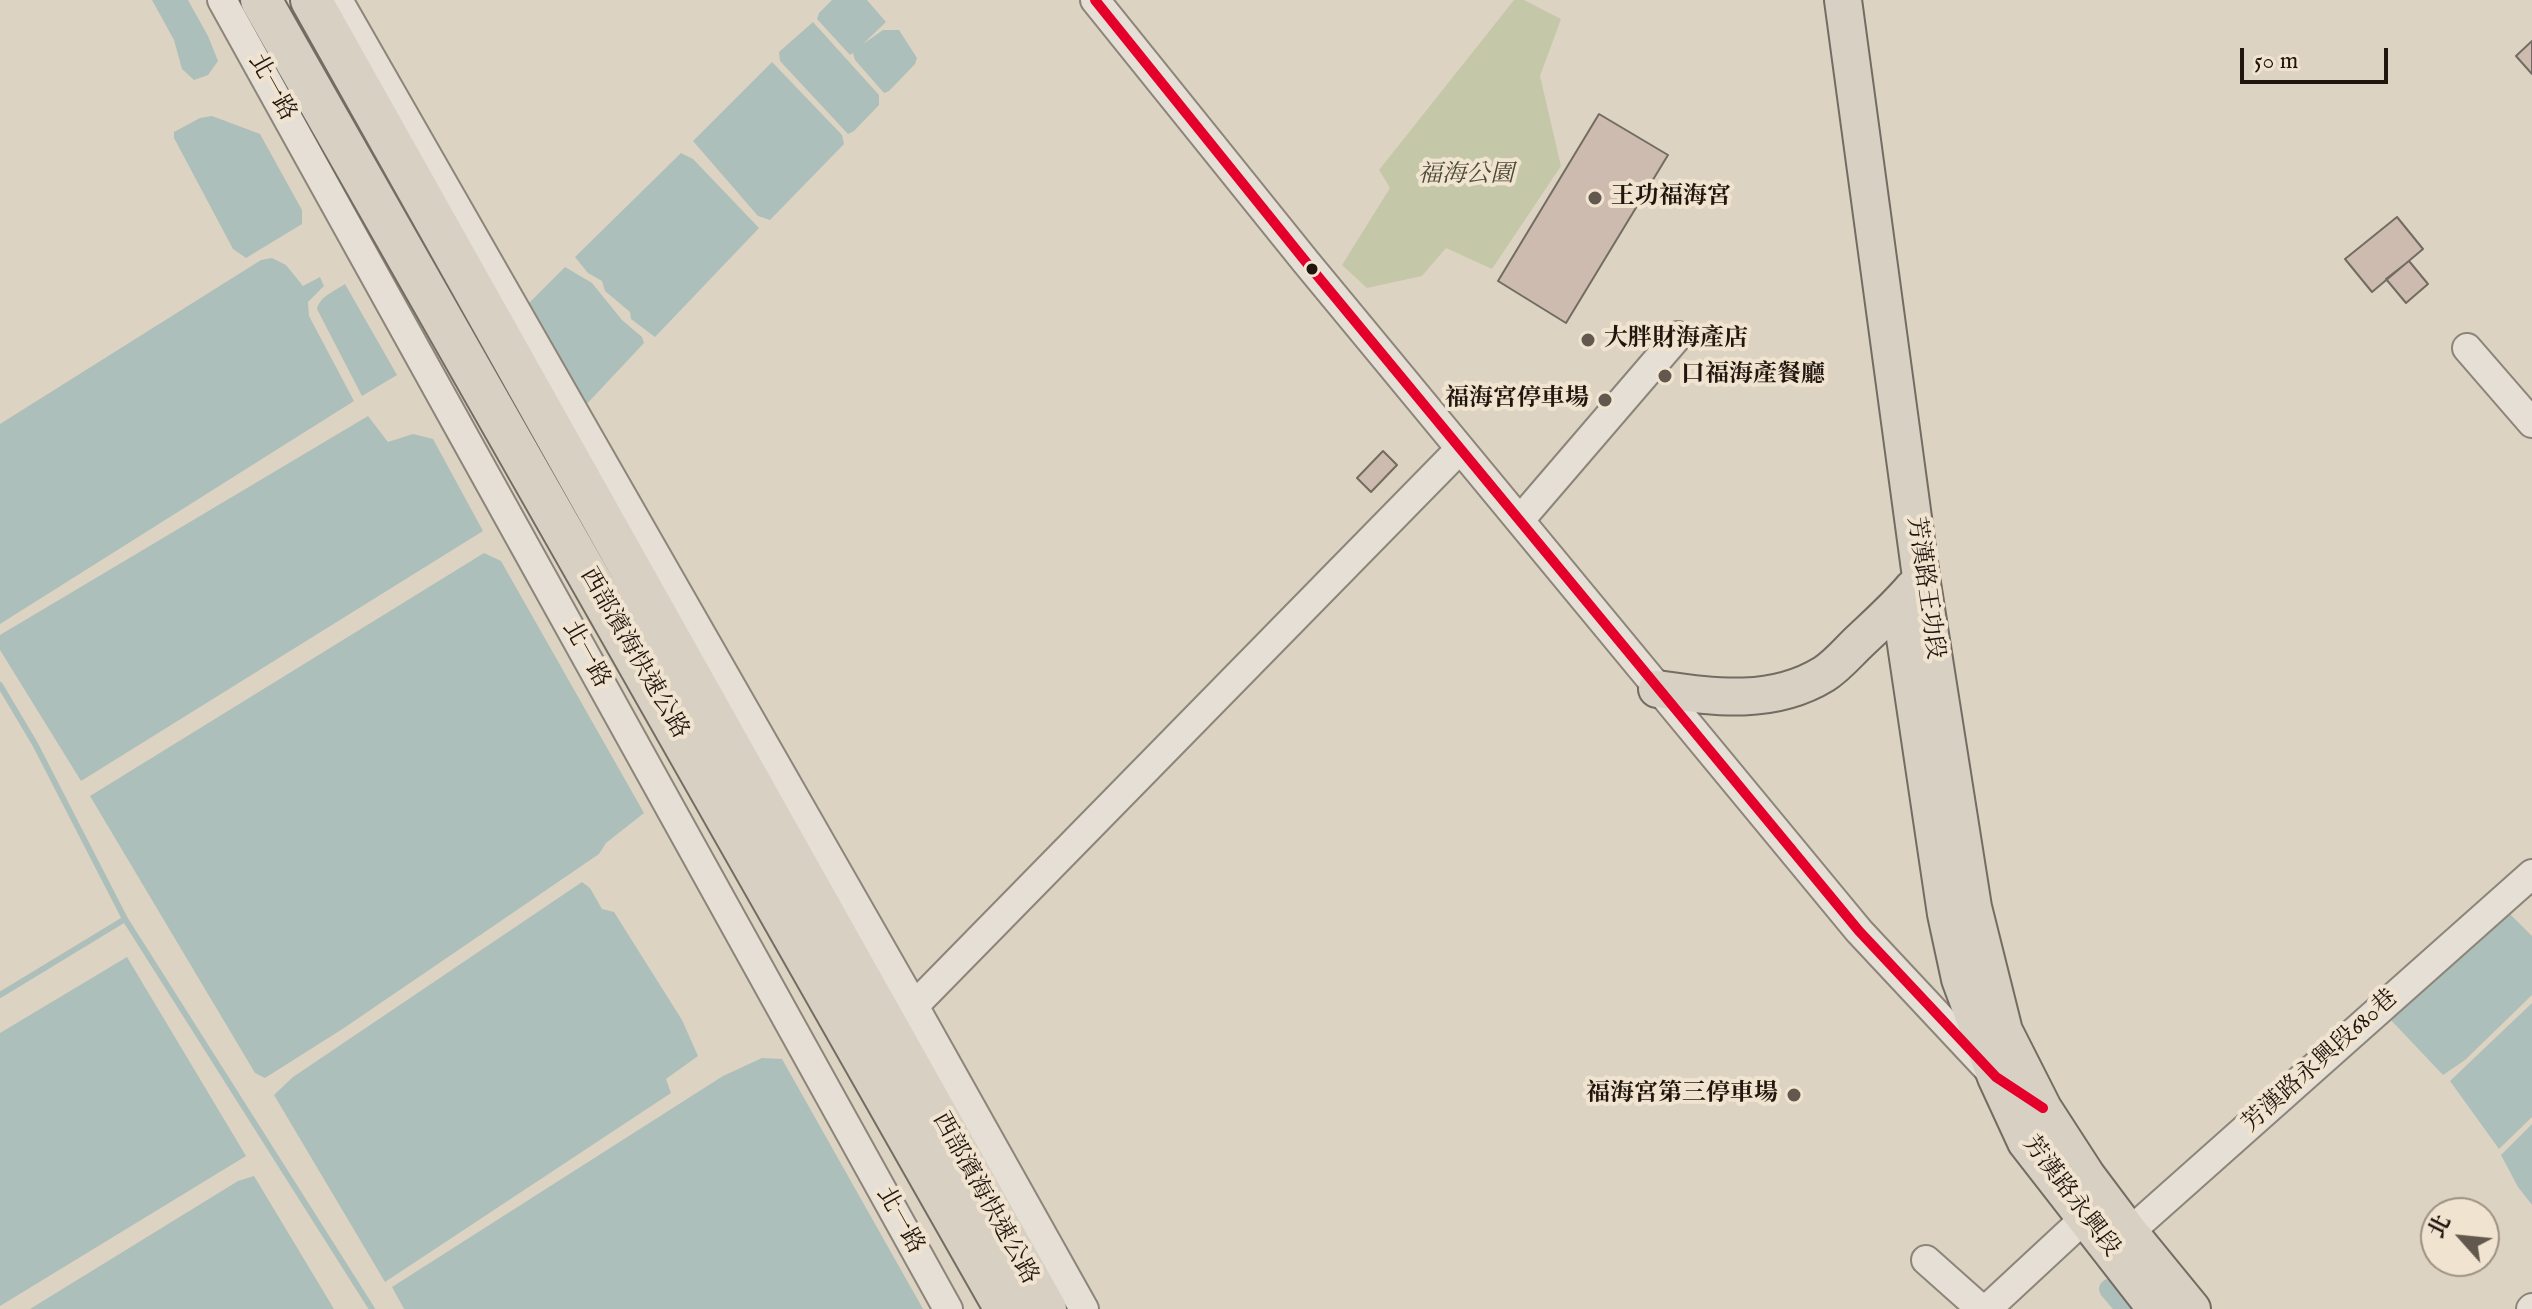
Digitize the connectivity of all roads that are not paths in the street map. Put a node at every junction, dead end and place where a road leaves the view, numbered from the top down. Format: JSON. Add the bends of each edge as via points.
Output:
{"nodes":[{"id":1,"x":222,"y":0,"type":"edge"},
{"id":2,"x":261,"y":0,"type":"edge"},
{"id":3,"x":311,"y":0,"type":"edge"},
{"id":4,"x":338,"y":0,"type":"edge"},
{"id":5,"x":1095,"y":0,"type":"edge"},
{"id":6,"x":1819,"y":0,"type":"edge"},
{"id":7,"x":1843,"y":0,"type":"edge"},
{"id":8,"x":1678,"y":336,"type":"dead end"},
{"id":9,"x":2467,"y":348,"type":"dead end"},
{"id":10,"x":2532,"y":423,"type":"edge"},
{"id":11,"x":1460,"y":449,"type":"junction"},
{"id":12,"x":1520,"y":520,"type":"junction"},
{"id":13,"x":1911,"y":590,"type":"junction"},
{"id":14,"x":1657,"y":689,"type":"junction"},
{"id":15,"x":2532,"y":874,"type":"edge"},
{"id":16,"x":914,"y":1006,"type":"junction"},
{"id":17,"x":1996,"y":1077,"type":"junction"},
{"id":18,"x":2043,"y":1108,"type":"junction"},
{"id":19,"x":2085,"y":1218,"type":"junction"},
{"id":20,"x":2119,"y":1241,"type":"junction"},
{"id":21,"x":1926,"y":1260,"type":"dead end"},
{"id":22,"x":948,"y":1309,"type":"edge"},
{"id":23,"x":1005,"y":1309,"type":"edge"},
{"id":24,"x":1046,"y":1309,"type":"edge"},
{"id":25,"x":1084,"y":1309,"type":"edge"},
{"id":26,"x":1984,"y":1309,"type":"edge"},
{"id":27,"x":2156,"y":1309,"type":"edge"},
{"id":28,"x":2192,"y":1309,"type":"edge"}],
"edges":[{"from":1,"to":22,"type":"street","name":"北一路"},
{"from":2,"to":23,"type":"highway","name":"西部濱海快速公路"},
{"from":3,"to":24,"type":"highway","name":"西部濱海快速公路"},
{"from":4,"to":16,"type":"street"},
{"from":5,"to":11,"type":"street"},
{"from":6,"to":13,"type":"main road","name":"芳漢路王功段"},
{"from":7,"to":13,"type":"main road","name":"芳漢路王功段"},
{"from":8,"to":12,"type":"street"},
{"from":9,"to":10,"type":"street"},
{"from":11,"to":12,"type":"street"},
{"from":11,"to":16,"type":"street"},
{"from":12,"to":14,"type":"street"},
{"from":13,"to":14,"type":"main road","via":[[1826,673],[1791,689],[1719,698]]},
{"from":13,"to":17,"type":"main road","name":"芳漢路王功段","via":[[1946,914],[1960,979]]},
{"from":13,"to":18,"type":"main road","name":"芳漢路王功段","via":[[1973,907],[2004,1031]]},
{"from":14,"to":17,"type":"street","via":[[1859,931]]},
{"from":15,"to":20,"type":"street","name":"芳漢路永興段680巷"},
{"from":16,"to":25,"type":"street"},
{"from":17,"to":18,"type":"street"},
{"from":17,"to":19,"type":"main road","name":"芳漢路永興段","via":[[2026,1142]]},
{"from":18,"to":20,"type":"main road","name":"芳漢路永興段","via":[[2087,1176]]},
{"from":19,"to":20,"type":"main road","name":"芳漢路永興段"},
{"from":19,"to":26,"type":"street"},
{"from":20,"to":27,"type":"main road","name":"芳漢路永興段"},
{"from":20,"to":28,"type":"main road","name":"芳漢路永興段"},
{"from":21,"to":26,"type":"street"}]}
